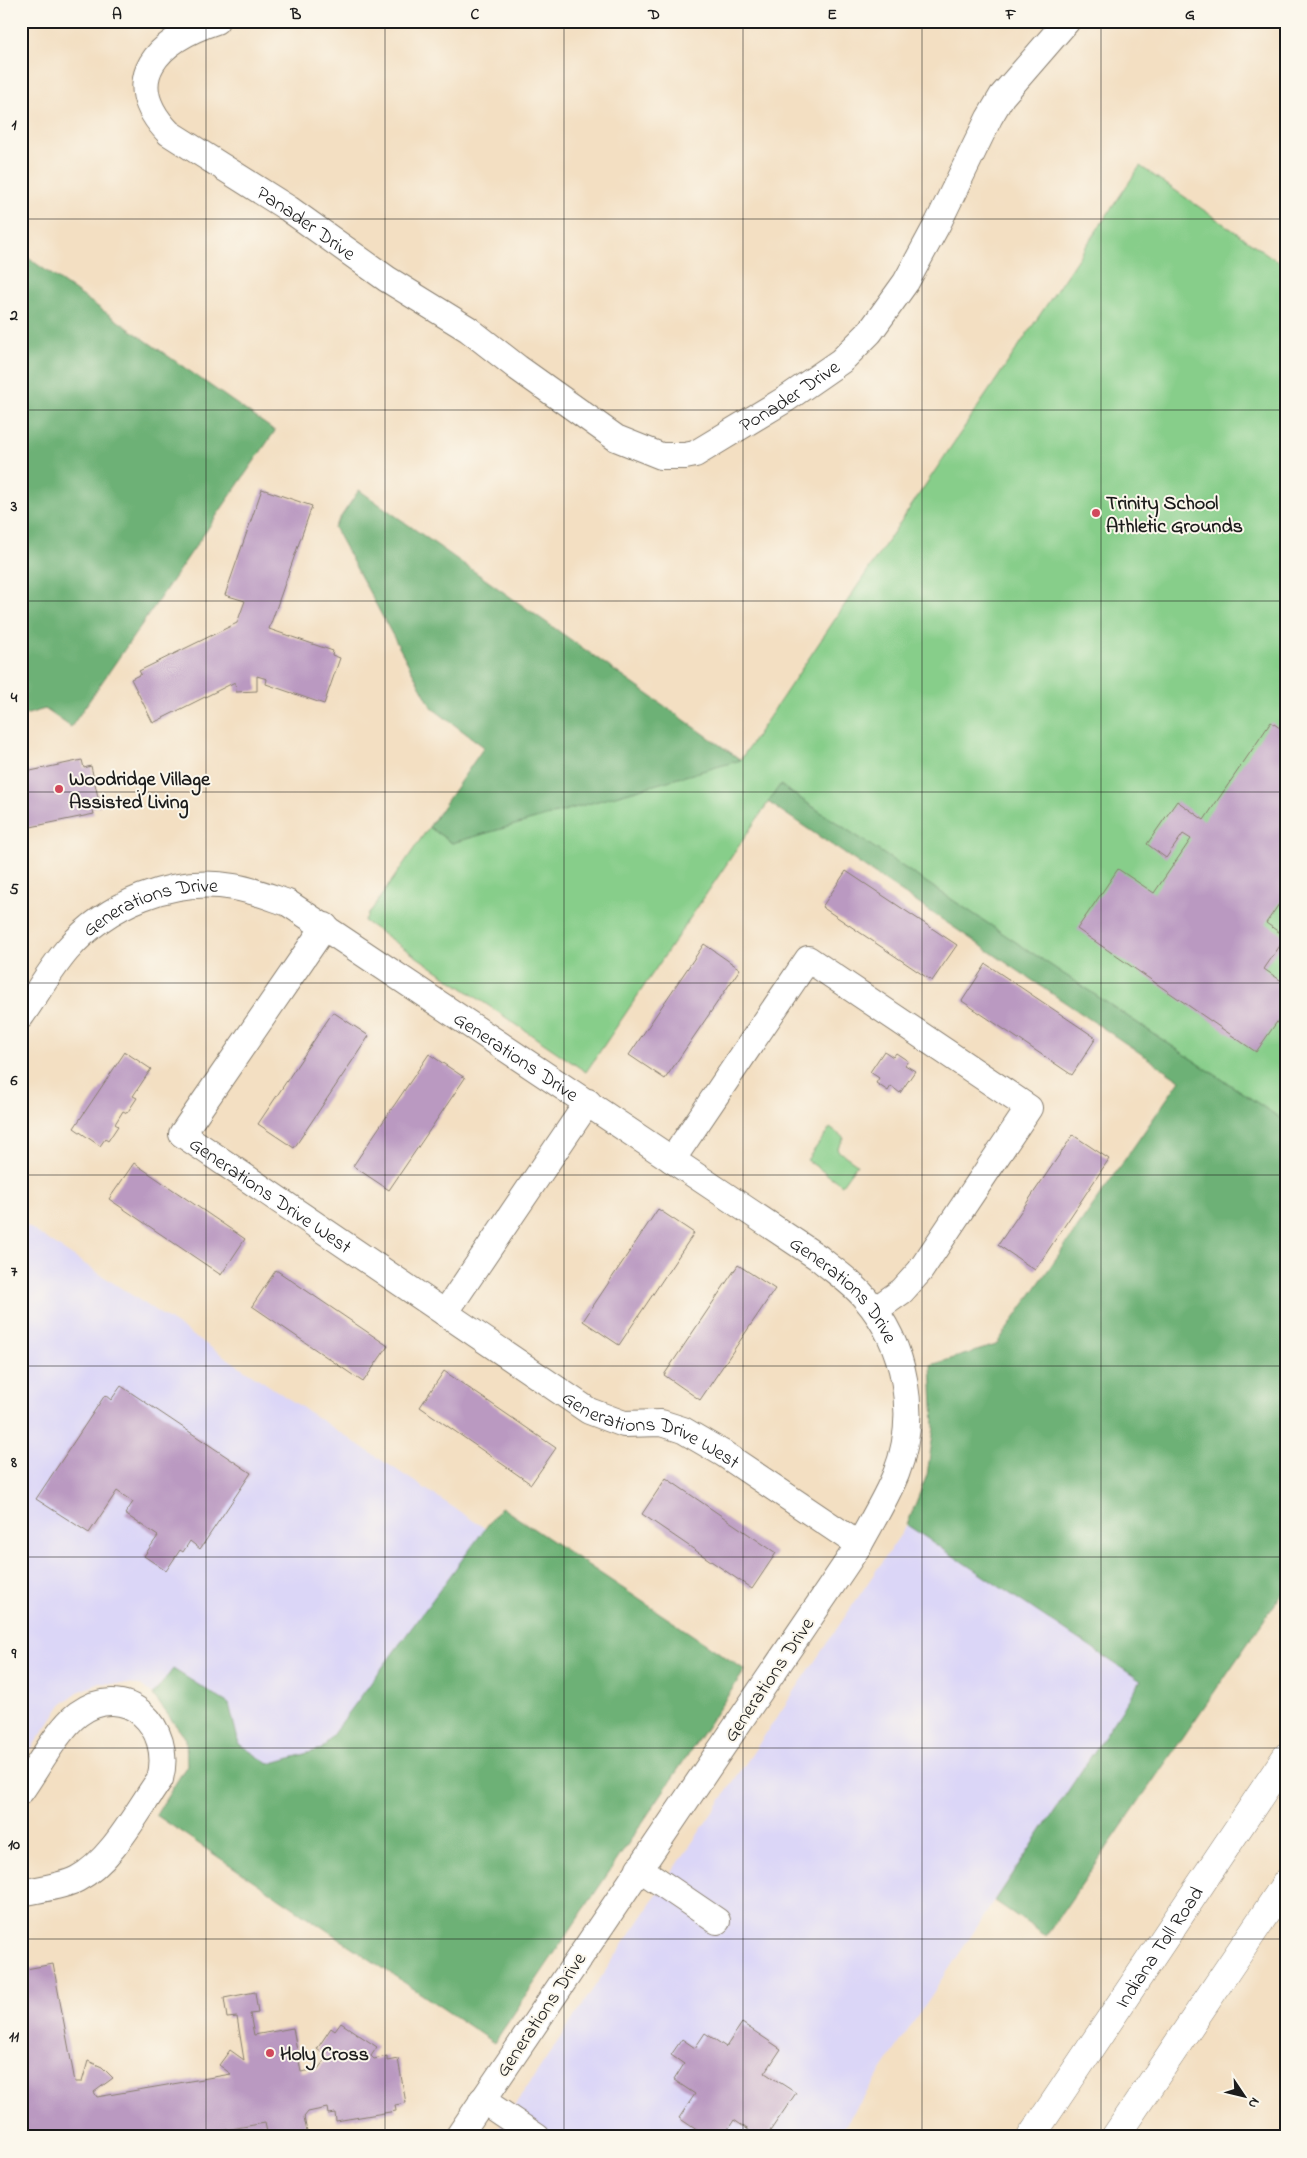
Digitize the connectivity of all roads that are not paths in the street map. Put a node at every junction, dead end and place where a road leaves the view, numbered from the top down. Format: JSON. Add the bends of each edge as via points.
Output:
{"nodes":[{"id":1,"x":216,"y":21,"type":"edge"},
{"id":2,"x":1067,"y":21,"type":"edge"},
{"id":3,"x":387,"y":279,"type":"joint"},
{"id":4,"x":325,"y":926,"type":"junction"},
{"id":5,"x":21,"y":1016,"type":"edge"},
{"id":6,"x":588,"y":1102,"type":"junction"},
{"id":7,"x":672,"y":1160,"type":"junction"},
{"id":8,"x":875,"y":1310,"type":"junction"},
{"id":9,"x":445,"y":1313,"type":"junction"},
{"id":10,"x":859,"y":1545,"type":"junction"},
{"id":11,"x":1286,"y":1757,"type":"edge"},
{"id":12,"x":21,"y":1792,"type":"edge"},
{"id":13,"x":639,"y":1868,"type":"junction"},
{"id":14,"x":1286,"y":1883,"type":"edge"},
{"id":15,"x":21,"y":1893,"type":"edge"},
{"id":16,"x":717,"y":1921,"type":"dead end"},
{"id":17,"x":482,"y":2100,"type":"junction"},
{"id":18,"x":458,"y":2137,"type":"edge"},
{"id":19,"x":537,"y":2137,"type":"edge"},
{"id":20,"x":1031,"y":2137,"type":"edge"},
{"id":21,"x":1115,"y":2137,"type":"edge"}],
"edges":[{"from":1,"to":3,"type":"street","name":"Panader Drive","via":[[199,27],[160,52],[150,65],[144,85],[148,105],[157,120],[169,133],[289,209]]},
{"from":2,"to":3,"type":"street","name":"Ponader Drive","via":[[1002,96],[906,282],[870,332],[841,361],[786,399],[695,454],[673,458],[661,456],[616,438],[468,328]]},
{"from":4,"to":5,"type":"street","name":"Generations Drive","via":[[288,903],[254,891],[201,884],[170,889],[118,907],[88,928],[66,951]]},
{"from":4,"to":6,"type":"street","name":"Generations Drive"},
{"from":4,"to":9,"type":"street","name":"Generations Drive West","via":[[182,1134]]},
{"from":6,"to":7,"type":"street","name":"Generations Drive"},
{"from":6,"to":9,"type":"street"},
{"from":7,"to":8,"type":"street","name":"Generations Drive","via":[[819,1258]]},
{"from":7,"to":8,"type":"street","via":[[808,959],[1029,1108],[920,1271],[902,1291]]},
{"from":8,"to":10,"type":"street","name":"Generations Drive","via":[[904,1372],[907,1408],[904,1443],[896,1472]]},
{"from":9,"to":10,"type":"street","name":"Generations Drive West","via":[[589,1411],[624,1424],[661,1423],[683,1430]]},
{"from":10,"to":13,"type":"street","name":"Generations Drive"},
{"from":11,"to":20,"type":"highway","name":"Indiana Toll Road"},
{"from":12,"to":15,"type":"street","via":[[64,1728],[90,1707],[107,1703],[135,1709],[148,1718],[163,1748],[160,1779],[93,1869],[76,1880]]},
{"from":13,"to":16,"type":"street"},
{"from":13,"to":17,"type":"street","name":"Generations Drive"},
{"from":14,"to":21,"type":"highway"},
{"from":17,"to":18,"type":"street","name":"Generations Drive"},
{"from":17,"to":19,"type":"street"}]}
